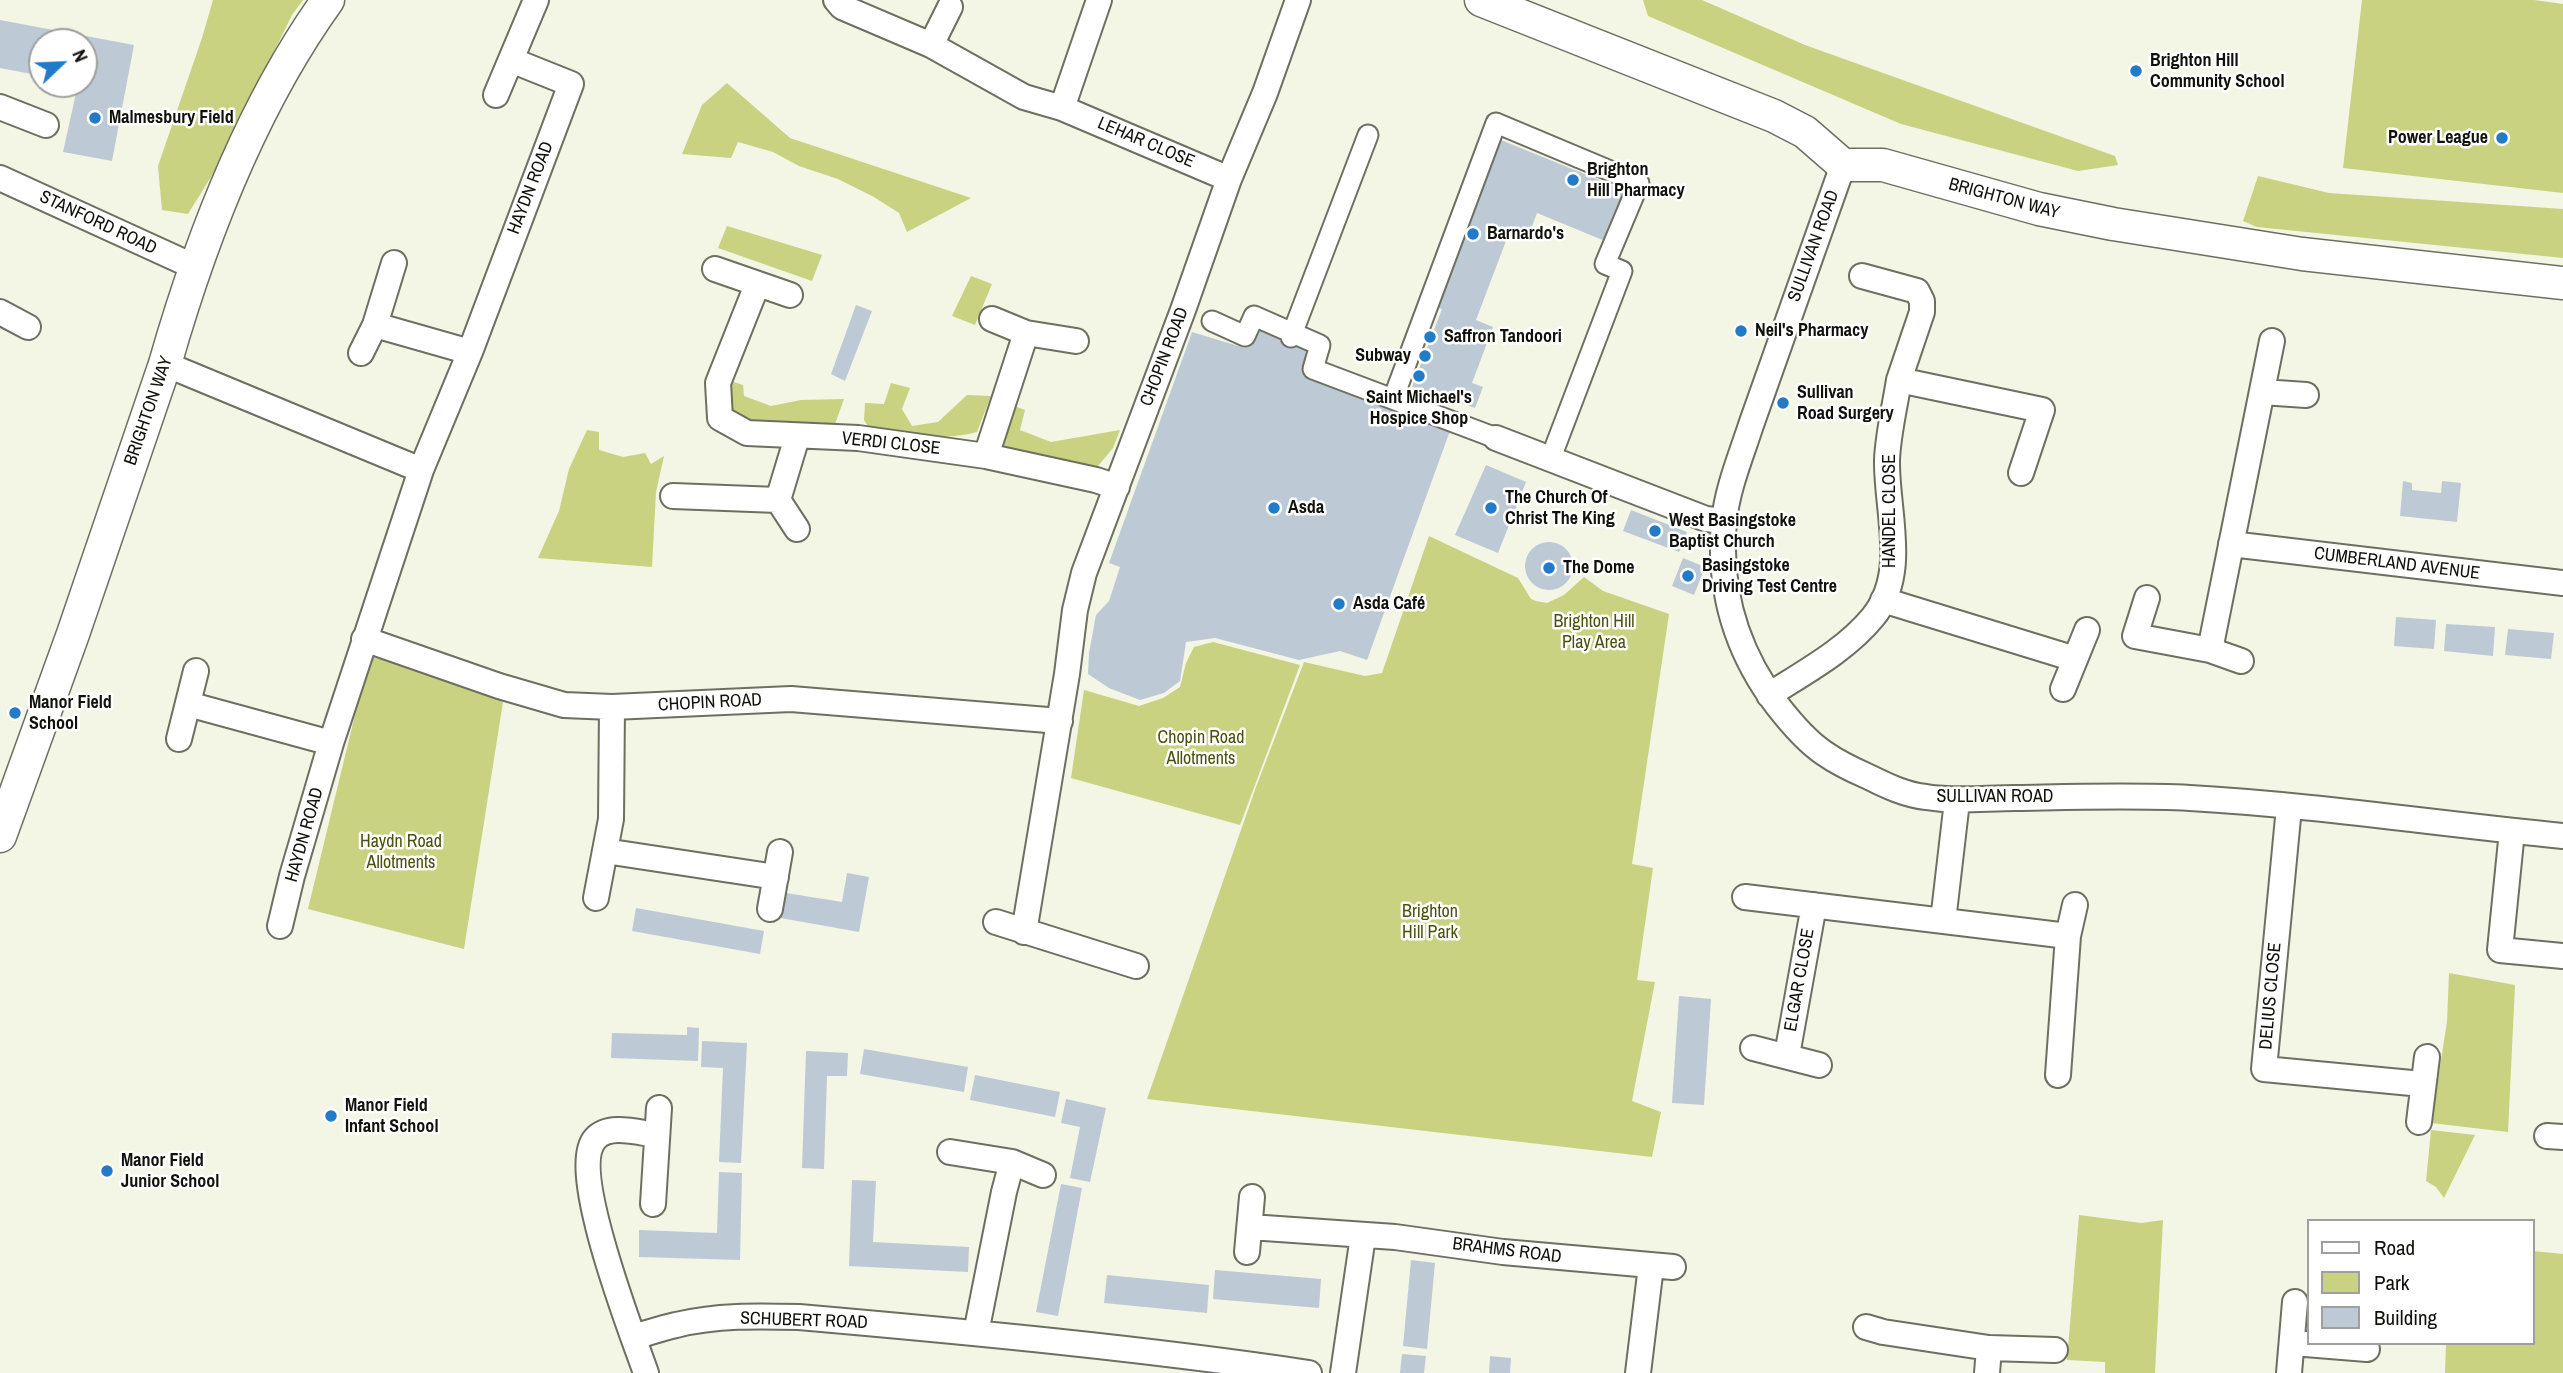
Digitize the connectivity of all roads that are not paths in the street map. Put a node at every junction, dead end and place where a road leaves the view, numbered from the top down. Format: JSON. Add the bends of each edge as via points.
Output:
{"nodes":[{"id":1,"x":328,"y":0,"type":"edge"},
{"id":2,"x":536,"y":0,"type":"edge"},
{"id":3,"x":836,"y":0,"type":"edge"},
{"id":4,"x":1100,"y":0,"type":"edge"},
{"id":5,"x":1298,"y":0,"type":"edge"},
{"id":6,"x":1481,"y":0,"type":"edge"},
{"id":7,"x":950,"y":7,"type":"dead end"},
{"id":8,"x":931,"y":45,"type":"junction"},
{"id":9,"x":511,"y":60,"type":"junction"},
{"id":10,"x":496,"y":95,"type":"dead end"},
{"id":11,"x":1062,"y":108,"type":"junction"},
{"id":12,"x":3,"y":117,"type":"edge"},
{"id":13,"x":46,"y":125,"type":"dead end"},
{"id":14,"x":1368,"y":135,"type":"dead end"},
{"id":15,"x":1843,"y":164,"type":"junction"},
{"id":16,"x":0,"y":178,"type":"edge"},
{"id":17,"x":1229,"y":179,"type":"junction"},
{"id":18,"x":394,"y":263,"type":"dead end"},
{"id":19,"x":197,"y":268,"type":"junction"},
{"id":20,"x":715,"y":269,"type":"dead end"},
{"id":21,"x":1862,"y":275,"type":"dead end"},
{"id":22,"x":2563,"y":283,"type":"edge"},
{"id":23,"x":757,"y":285,"type":"junction"},
{"id":24,"x":790,"y":295,"type":"dead end"},
{"id":25,"x":0,"y":312,"type":"edge"},
{"id":26,"x":992,"y":319,"type":"dead end"},
{"id":27,"x":1212,"y":321,"type":"dead end"},
{"id":28,"x":375,"y":326,"type":"junction"},
{"id":29,"x":28,"y":327,"type":"dead end"},
{"id":30,"x":1026,"y":333,"type":"junction"},
{"id":31,"x":1291,"y":335,"type":"junction"},
{"id":32,"x":1076,"y":341,"type":"dead end"},
{"id":33,"x":2272,"y":341,"type":"dead end"},
{"id":34,"x":470,"y":352,"type":"junction"},
{"id":35,"x":360,"y":353,"type":"dead end"},
{"id":36,"x":165,"y":364,"type":"junction"},
{"id":37,"x":1899,"y":380,"type":"junction"},
{"id":38,"x":2262,"y":392,"type":"junction"},
{"id":39,"x":2306,"y":395,"type":"dead end"},
{"id":40,"x":1393,"y":399,"type":"junction"},
{"id":41,"x":797,"y":437,"type":"junction"},
{"id":42,"x":1496,"y":438,"type":"joint"},
{"id":43,"x":1555,"y":447,"type":"dead end"},
{"id":44,"x":986,"y":456,"type":"junction"},
{"id":45,"x":421,"y":470,"type":"junction"},
{"id":46,"x":2021,"y":473,"type":"dead end"},
{"id":47,"x":1116,"y":487,"type":"junction"},
{"id":48,"x":673,"y":496,"type":"dead end"},
{"id":49,"x":778,"y":500,"type":"junction"},
{"id":50,"x":1724,"y":521,"type":"junction"},
{"id":51,"x":797,"y":529,"type":"dead end"},
{"id":52,"x":2231,"y":544,"type":"junction"},
{"id":53,"x":2563,"y":583,"type":"edge"},
{"id":54,"x":2147,"y":598,"type":"dead end"},
{"id":55,"x":1883,"y":600,"type":"junction"},
{"id":56,"x":2087,"y":630,"type":"dead end"},
{"id":57,"x":364,"y":639,"type":"junction"},
{"id":58,"x":2210,"y":650,"type":"junction"},
{"id":59,"x":2075,"y":659,"type":"junction"},
{"id":60,"x":2242,"y":661,"type":"dead end"},
{"id":61,"x":196,"y":671,"type":"dead end"},
{"id":62,"x":2063,"y":689,"type":"dead end"},
{"id":63,"x":1769,"y":695,"type":"junction"},
{"id":64,"x":188,"y":704,"type":"junction"},
{"id":65,"x":612,"y":707,"type":"junction"},
{"id":66,"x":1060,"y":721,"type":"junction"},
{"id":67,"x":179,"y":739,"type":"dead end"},
{"id":68,"x":331,"y":743,"type":"junction"},
{"id":69,"x":1957,"y":800,"type":"junction"},
{"id":70,"x":2289,"y":807,"type":"junction"},
{"id":71,"x":2512,"y":831,"type":"junction"},
{"id":72,"x":0,"y":836,"type":"edge"},
{"id":73,"x":2563,"y":836,"type":"edge"},
{"id":74,"x":605,"y":851,"type":"junction"},
{"id":75,"x":780,"y":852,"type":"dead end"},
{"id":76,"x":776,"y":877,"type":"junction"},
{"id":77,"x":1745,"y":897,"type":"dead end"},
{"id":78,"x":596,"y":898,"type":"dead end"},
{"id":79,"x":1814,"y":905,"type":"junction"},
{"id":80,"x":2075,"y":905,"type":"dead end"},
{"id":81,"x":770,"y":909,"type":"dead end"},
{"id":82,"x":1943,"y":921,"type":"junction"},
{"id":83,"x":996,"y":922,"type":"dead end"},
{"id":84,"x":281,"y":926,"type":"dead end"},
{"id":85,"x":1024,"y":932,"type":"junction"},
{"id":86,"x":2068,"y":936,"type":"junction"},
{"id":87,"x":2563,"y":956,"type":"edge"},
{"id":88,"x":1136,"y":966,"type":"dead end"},
{"id":89,"x":1753,"y":1048,"type":"dead end"},
{"id":90,"x":1787,"y":1055,"type":"junction"},
{"id":91,"x":2427,"y":1057,"type":"dead end"},
{"id":92,"x":1819,"y":1065,"type":"dead end"},
{"id":93,"x":2056,"y":1075,"type":"dead end"},
{"id":94,"x":2423,"y":1084,"type":"junction"},
{"id":95,"x":659,"y":1108,"type":"dead end"},
{"id":96,"x":2419,"y":1122,"type":"dead end"},
{"id":97,"x":657,"y":1135,"type":"junction"},
{"id":98,"x":950,"y":1152,"type":"dead end"},
{"id":99,"x":1012,"y":1162,"type":"junction"},
{"id":100,"x":1043,"y":1175,"type":"dead end"},
{"id":101,"x":1252,"y":1197,"type":"dead end"},
{"id":102,"x":653,"y":1204,"type":"dead end"},
{"id":103,"x":1250,"y":1227,"type":"junction"},
{"id":104,"x":1363,"y":1236,"type":"junction"},
{"id":105,"x":1247,"y":1252,"type":"dead end"},
{"id":106,"x":2295,"y":1302,"type":"dead end"},
{"id":107,"x":1866,"y":1326,"type":"dead end"},
{"id":108,"x":976,"y":1332,"type":"junction"},
{"id":109,"x":633,"y":1337,"type":"junction"},
{"id":110,"x":2293,"y":1343,"type":"junction"},
{"id":111,"x":2308,"y":1344,"type":"edge"},
{"id":112,"x":2318,"y":1345,"type":"edge"},
{"id":113,"x":1989,"y":1348,"type":"junction"},
{"id":114,"x":2367,"y":1349,"type":"dead end"},
{"id":115,"x":2054,"y":1350,"type":"dead end"},
{"id":116,"x":1196,"y":1365,"type":"edge"},
{"id":117,"x":646,"y":1373,"type":"edge"},
{"id":118,"x":1309,"y":1373,"type":"edge"},
{"id":119,"x":1343,"y":1373,"type":"edge"},
{"id":120,"x":1639,"y":1373,"type":"edge"},
{"id":121,"x":1987,"y":1373,"type":"edge"},
{"id":122,"x":2289,"y":1373,"type":"edge"}],
"edges":[{"from":1,"to":19,"type":"street","name":"BRIGHTON WAY","via":[[301,38],[257,123]]},
{"from":2,"to":9,"type":"street"},
{"from":3,"to":8,"type":"street","name":"LEHAR CLOSE","via":[[842,7]]},
{"from":4,"to":11,"type":"street"},
{"from":5,"to":17,"type":"street","name":"CHOPIN ROAD"},
{"from":6,"to":15,"type":"street","via":[[1774,116],[1805,132]]},
{"from":7,"to":8,"type":"street"},
{"from":8,"to":11,"type":"street","name":"LEHAR CLOSE","via":[[1024,97]]},
{"from":9,"to":10,"type":"street"},
{"from":9,"to":34,"type":"street","name":"HAYDN ROAD","via":[[571,84]]},
{"from":11,"to":17,"type":"street","name":"LEHAR CLOSE"},
{"from":12,"to":13,"type":"street"},
{"from":14,"to":31,"type":"street"},
{"from":15,"to":22,"type":"street","name":"BRIGHTON WAY","via":[[1883,165],[2039,209],[2221,242]]},
{"from":15,"to":50,"type":"street","name":"SULLIVAN ROAD","via":[[1751,425]]},
{"from":16,"to":19,"type":"street","name":"STANFORD ROAD"},
{"from":17,"to":47,"type":"street","name":"CHOPIN ROAD"},
{"from":18,"to":28,"type":"street"},
{"from":19,"to":36,"type":"street","name":"BRIGHTON WAY"},
{"from":20,"to":23,"type":"street"},
{"from":21,"to":37,"type":"street","name":"HANDEL CLOSE","via":[[1917,291],[1922,301]]},
{"from":23,"to":24,"type":"street"},
{"from":23,"to":41,"type":"street","name":"VERDI CLOSE","via":[[718,383],[720,418],[747,433]]},
{"from":25,"to":29,"type":"street"},
{"from":26,"to":30,"type":"street"},
{"from":27,"to":31,"type":"street","via":[[1245,336],[1254,317]]},
{"from":28,"to":34,"type":"street"},
{"from":28,"to":35,"type":"street"},
{"from":30,"to":32,"type":"street"},
{"from":30,"to":44,"type":"street"},
{"from":31,"to":40,"type":"street","via":[[1320,345],[1313,369]]},
{"from":33,"to":38,"type":"street"},
{"from":34,"to":45,"type":"street","name":"HAYDN ROAD"},
{"from":36,"to":45,"type":"street"},
{"from":36,"to":72,"type":"street","name":"BRIGHTON WAY"},
{"from":37,"to":46,"type":"street","via":[[2042,410]]},
{"from":37,"to":55,"type":"street","name":"HANDEL CLOSE","via":[[1888,460],[1894,557]]},
{"from":38,"to":39,"type":"street"},
{"from":38,"to":52,"type":"street"},
{"from":40,"to":42,"type":"street"},
{"from":40,"to":43,"type":"street","via":[[1496,122],[1639,183],[1605,264],[1622,271]]},
{"from":41,"to":44,"type":"street","name":"VERDI CLOSE","via":[[858,438]]},
{"from":41,"to":49,"type":"street"},
{"from":42,"to":50,"type":"street","via":[[1706,519]]},
{"from":44,"to":47,"type":"street","name":"VERDI CLOSE"},
{"from":45,"to":57,"type":"street","name":"HAYDN ROAD"},
{"from":47,"to":66,"type":"street","name":"CHOPIN ROAD","via":[[1074,610]]},
{"from":48,"to":49,"type":"street"},
{"from":49,"to":51,"type":"street"},
{"from":50,"to":63,"type":"street","name":"SULLIVAN ROAD","via":[[1726,587],[1733,624]]},
{"from":52,"to":53,"type":"street","name":"CUMBERLAND AVENUE"},
{"from":52,"to":58,"type":"street"},
{"from":54,"to":58,"type":"street","via":[[2135,636]]},
{"from":55,"to":59,"type":"street"},
{"from":55,"to":63,"type":"street","name":"HANDEL CLOSE","via":[[1874,616],[1839,649]]},
{"from":56,"to":59,"type":"street"},
{"from":57,"to":65,"type":"street","name":"CHOPIN ROAD","via":[[564,705]]},
{"from":57,"to":68,"type":"street","name":"HAYDN ROAD"},
{"from":58,"to":60,"type":"street"},
{"from":59,"to":62,"type":"street"},
{"from":61,"to":64,"type":"street"},
{"from":63,"to":69,"type":"street","name":"SULLIVAN ROAD","via":[[1792,725],[1846,766],[1897,790]]},
{"from":64,"to":67,"type":"street"},
{"from":64,"to":68,"type":"street"},
{"from":65,"to":66,"type":"street","name":"CHOPIN ROAD","via":[[791,699]]},
{"from":65,"to":74,"type":"street","via":[[611,819]]},
{"from":66,"to":85,"type":"street","name":"CHOPIN ROAD"},
{"from":68,"to":84,"type":"street","name":"HAYDN ROAD"},
{"from":69,"to":70,"type":"street","name":"SULLIVAN ROAD","via":[[2189,798]]},
{"from":69,"to":82,"type":"street"},
{"from":70,"to":71,"type":"street","name":"SULLIVAN ROAD"},
{"from":70,"to":94,"type":"street","name":"DELIUS CLOSE","via":[[2264,1069]]},
{"from":71,"to":73,"type":"street","name":"SULLIVAN ROAD"},
{"from":71,"to":87,"type":"street","via":[[2500,961]]},
{"from":74,"to":76,"type":"street"},
{"from":74,"to":78,"type":"street"},
{"from":75,"to":76,"type":"street"},
{"from":76,"to":81,"type":"street"},
{"from":77,"to":79,"type":"street","name":"ELGAR CLOSE"},
{"from":79,"to":82,"type":"street","name":"ELGAR CLOSE"},
{"from":79,"to":90,"type":"street","name":"ELGAR CLOSE"},
{"from":80,"to":86,"type":"street"},
{"from":82,"to":86,"type":"street","name":"ELGAR CLOSE"},
{"from":83,"to":85,"type":"street"},
{"from":85,"to":88,"type":"street"},
{"from":86,"to":93,"type":"street"},
{"from":89,"to":90,"type":"street","name":"ELGAR CLOSE"},
{"from":90,"to":92,"type":"street","name":"ELGAR CLOSE"},
{"from":91,"to":94,"type":"street"},
{"from":94,"to":96,"type":"street"},
{"from":95,"to":97,"type":"street"},
{"from":97,"to":102,"type":"street"},
{"from":97,"to":109,"type":"street","via":[[612,1130],[597,1137],[589,1150],[594,1213]]},
{"from":98,"to":99,"type":"street"},
{"from":99,"to":100,"type":"street"},
{"from":99,"to":108,"type":"street"},
{"from":101,"to":103,"type":"street"},
{"from":103,"to":104,"type":"street","name":"BRAHMS ROAD"},
{"from":103,"to":105,"type":"street"},
{"from":104,"to":119,"type":"street"},
{"from":104,"to":120,"type":"street","name":"BRAHMS ROAD","via":[[1662,1267]]},
{"from":106,"to":110,"type":"street"},
{"from":107,"to":113,"type":"street"},
{"from":108,"to":109,"type":"street","name":"SCHUBERT ROAD","via":[[756,1315],[677,1325]]},
{"from":108,"to":116,"type":"street","name":"SCHUBERT ROAD"},
{"from":109,"to":117,"type":"street"},
{"from":110,"to":111,"type":"street"},
{"from":110,"to":122,"type":"street"},
{"from":112,"to":114,"type":"street"},
{"from":113,"to":115,"type":"street"},
{"from":113,"to":121,"type":"street"},
{"from":116,"to":118,"type":"street","name":"SCHUBERT ROAD"}]}
